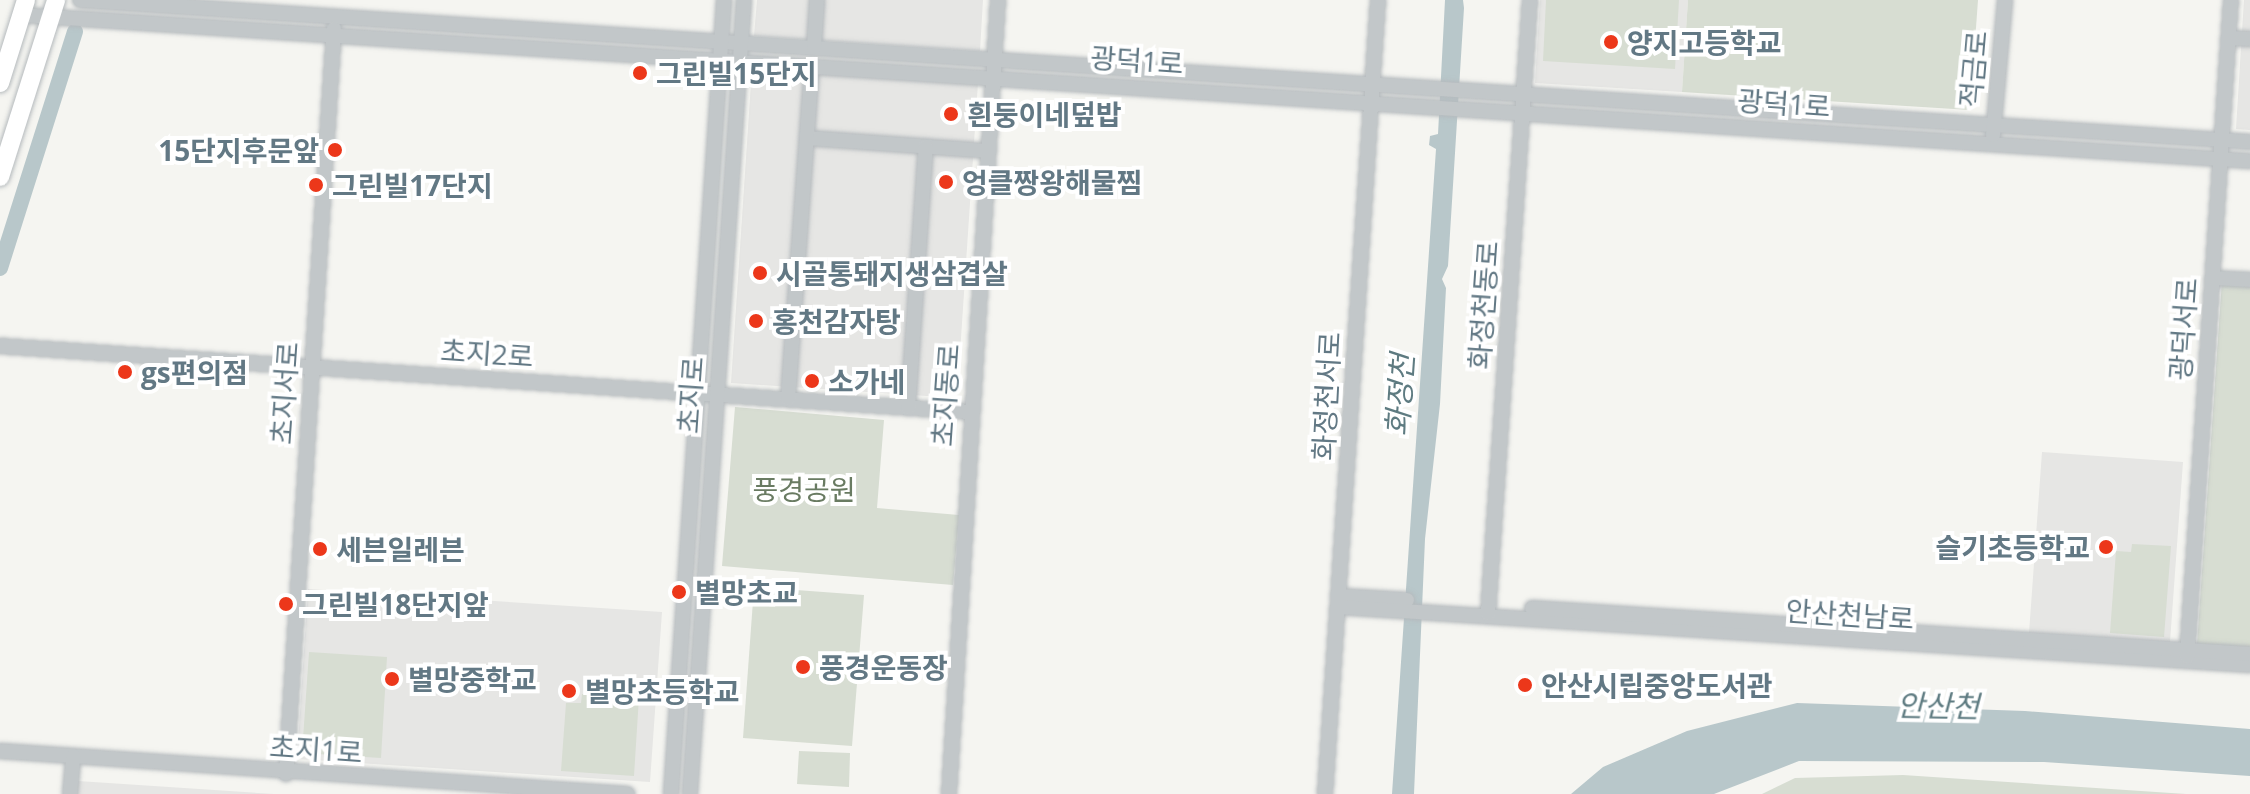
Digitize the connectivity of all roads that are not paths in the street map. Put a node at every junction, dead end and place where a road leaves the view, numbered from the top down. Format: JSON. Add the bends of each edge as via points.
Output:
{"nodes":[{"id":1,"x":80,"y":0,"type":"edge"},
{"id":2,"x":724,"y":0,"type":"edge"},
{"id":3,"x":744,"y":0,"type":"edge"},
{"id":4,"x":817,"y":0,"type":"edge"},
{"id":5,"x":998,"y":0,"type":"edge"},
{"id":6,"x":1378,"y":0,"type":"edge"},
{"id":7,"x":1530,"y":0,"type":"edge"},
{"id":8,"x":2005,"y":0,"type":"edge"},
{"id":9,"x":2231,"y":0,"type":"edge"},
{"id":10,"x":23,"y":8,"type":"edge"},
{"id":11,"x":53,"y":8,"type":"edge"},
{"id":12,"x":335,"y":16,"type":"junction"},
{"id":13,"x":334,"y":35,"type":"junction"},
{"id":14,"x":2229,"y":38,"type":"junction"},
{"id":15,"x":2250,"y":39,"type":"edge"},
{"id":16,"x":721,"y":41,"type":"junction"},
{"id":17,"x":741,"y":42,"type":"junction"},
{"id":18,"x":814,"y":47,"type":"junction"},
{"id":19,"x":994,"y":59,"type":"junction"},
{"id":20,"x":720,"y":60,"type":"junction"},
{"id":21,"x":740,"y":61,"type":"junction"},
{"id":22,"x":812,"y":66,"type":"junction"},
{"id":23,"x":992,"y":77,"type":"junction"},
{"id":24,"x":0,"y":83,"type":"edge"},
{"id":25,"x":1372,"y":83,"type":"junction"},
{"id":26,"x":1524,"y":94,"type":"junction"},
{"id":27,"x":1482,"y":100,"type":"junction"},
{"id":28,"x":1371,"y":101,"type":"junction"},
{"id":29,"x":1522,"y":112,"type":"junction"},
{"id":30,"x":1994,"y":126,"type":"junction"},
{"id":31,"x":807,"y":138,"type":"junction"},
{"id":32,"x":2222,"y":140,"type":"junction"},
{"id":33,"x":2250,"y":142,"type":"edge"},
{"id":34,"x":1993,"y":143,"type":"junction"},
{"id":35,"x":926,"y":147,"type":"junction"},
{"id":36,"x":987,"y":151,"type":"junction"},
{"id":37,"x":2221,"y":159,"type":"junction"},
{"id":38,"x":2250,"y":161,"type":"edge"},
{"id":39,"x":0,"y":177,"type":"edge"},
{"id":40,"x":2213,"y":278,"type":"junction"},
{"id":41,"x":2250,"y":280,"type":"edge"},
{"id":42,"x":0,"y":346,"type":"edge"},
{"id":43,"x":311,"y":367,"type":"junction"},
{"id":44,"x":699,"y":393,"type":"junction"},
{"id":45,"x":717,"y":394,"type":"junction"},
{"id":46,"x":788,"y":399,"type":"junction"},
{"id":47,"x":908,"y":408,"type":"junction"},
{"id":48,"x":970,"y":412,"type":"junction"},
{"id":49,"x":1340,"y":601,"type":"junction"},
{"id":50,"x":1488,"y":610,"type":"junction"},
{"id":51,"x":2250,"y":654,"type":"edge"},
{"id":52,"x":2188,"y":656,"type":"junction"},
{"id":53,"x":2250,"y":665,"type":"edge"},
{"id":54,"x":0,"y":751,"type":"edge"},
{"id":55,"x":73,"y":756,"type":"junction"},
{"id":56,"x":286,"y":774,"type":"junction"},
{"id":57,"x":70,"y":794,"type":"edge"},
{"id":58,"x":628,"y":794,"type":"edge"},
{"id":59,"x":671,"y":794,"type":"edge"},
{"id":60,"x":690,"y":794,"type":"edge"},
{"id":61,"x":949,"y":794,"type":"edge"},
{"id":62,"x":1325,"y":794,"type":"edge"}],
"edges":[{"from":1,"to":12,"type":"street","name":"광덕1로"},
{"from":2,"to":16,"type":"street","name":"초지로"},
{"from":3,"to":17,"type":"street","name":"초지로"},
{"from":4,"to":18,"type":"street"},
{"from":5,"to":19,"type":"street","name":"초지동로"},
{"from":6,"to":25,"type":"street","name":"화정천서로"},
{"from":7,"to":26,"type":"street","name":"화정천동로"},
{"from":8,"to":30,"type":"street","name":"적금로"},
{"from":9,"to":14,"type":"street","name":"광덕서로"},
{"from":10,"to":11,"type":"street","name":"광덕1로"},
{"from":10,"to":24,"type":"main road"},
{"from":11,"to":13,"type":"street","name":"광덕1로"},
{"from":11,"to":39,"type":"main road"},
{"from":12,"to":13,"type":"street","name":"초지서로"},
{"from":12,"to":16,"type":"street","name":"광덕1로"},
{"from":13,"to":20,"type":"street","name":"광덕1로"},
{"from":13,"to":43,"type":"street","name":"초지서로"},
{"from":14,"to":15,"type":"street"},
{"from":14,"to":32,"type":"street","name":"광덕서로"},
{"from":16,"to":17,"type":"street","name":"광덕1로"},
{"from":16,"to":20,"type":"street","name":"초지로"},
{"from":17,"to":18,"type":"street","name":"광덕1로"},
{"from":17,"to":21,"type":"street","name":"초지로"},
{"from":18,"to":19,"type":"street","name":"광덕1로"},
{"from":19,"to":23,"type":"street","name":"초지동로"},
{"from":19,"to":25,"type":"street","name":"광덕1로"},
{"from":20,"to":21,"type":"street","name":"광덕1로"},
{"from":20,"to":44,"type":"street","name":"초지로"},
{"from":21,"to":22,"type":"street","name":"광덕1로"},
{"from":21,"to":45,"type":"street","name":"초지로"},
{"from":22,"to":23,"type":"street","name":"광덕1로"},
{"from":22,"to":31,"type":"street"},
{"from":23,"to":28,"type":"street","name":"광덕1로"},
{"from":23,"to":36,"type":"street","name":"초지동로"},
{"from":25,"to":27,"type":"street","name":"광덕1로"},
{"from":25,"to":28,"type":"street","name":"화정천서로"},
{"from":26,"to":27,"type":"street","name":"광덕1로"},
{"from":26,"to":29,"type":"street","name":"화정천동로"},
{"from":26,"to":30,"type":"street","name":"광덕1로"},
{"from":27,"to":28,"type":"street","name":"광덕1로"},
{"from":27,"to":29,"type":"street","name":"광덕1로"},
{"from":28,"to":49,"type":"street","name":"화정천서로"},
{"from":29,"to":34,"type":"street","name":"광덕1로"},
{"from":29,"to":50,"type":"street","name":"화정천동로"},
{"from":30,"to":32,"type":"street","name":"광덕1로"},
{"from":30,"to":34,"type":"street","name":"적금로"},
{"from":31,"to":35,"type":"street"},
{"from":31,"to":46,"type":"street"},
{"from":32,"to":33,"type":"street","name":"광덕1로"},
{"from":32,"to":37,"type":"street","name":"광덕서로"},
{"from":34,"to":37,"type":"street","name":"광덕1로"},
{"from":35,"to":36,"type":"street"},
{"from":35,"to":47,"type":"street"},
{"from":36,"to":48,"type":"street","name":"초지동로"},
{"from":37,"to":38,"type":"street","name":"광덕1로"},
{"from":37,"to":40,"type":"street","name":"광덕서로"},
{"from":40,"to":41,"type":"street"},
{"from":40,"to":52,"type":"street","name":"광덕서로"},
{"from":42,"to":43,"type":"street","name":"초지2로"},
{"from":43,"to":44,"type":"street","name":"초지2로"},
{"from":43,"to":56,"type":"street","name":"초지서로"},
{"from":44,"to":45,"type":"street","name":"초지2로"},
{"from":44,"to":59,"type":"street","name":"초지로"},
{"from":45,"to":46,"type":"street","name":"초지2로"},
{"from":45,"to":60,"type":"street","name":"초지로"},
{"from":46,"to":47,"type":"street","name":"초지2로"},
{"from":47,"to":48,"type":"street","name":"초지2로"},
{"from":48,"to":61,"type":"street","name":"초지동로"},
{"from":49,"to":50,"type":"street","name":"안산천남로"},
{"from":49,"to":62,"type":"street","name":"화정천서로"},
{"from":50,"to":52,"type":"street","name":"안산천남로"},
{"from":51,"to":52,"type":"street","name":"안산천남로"},
{"from":52,"to":53,"type":"street","name":"안산천남로"},
{"from":54,"to":55,"type":"street","name":"초지1로"},
{"from":55,"to":56,"type":"street","name":"초지1로"},
{"from":55,"to":57,"type":"street"},
{"from":56,"to":58,"type":"street","name":"초지1로"}]}
